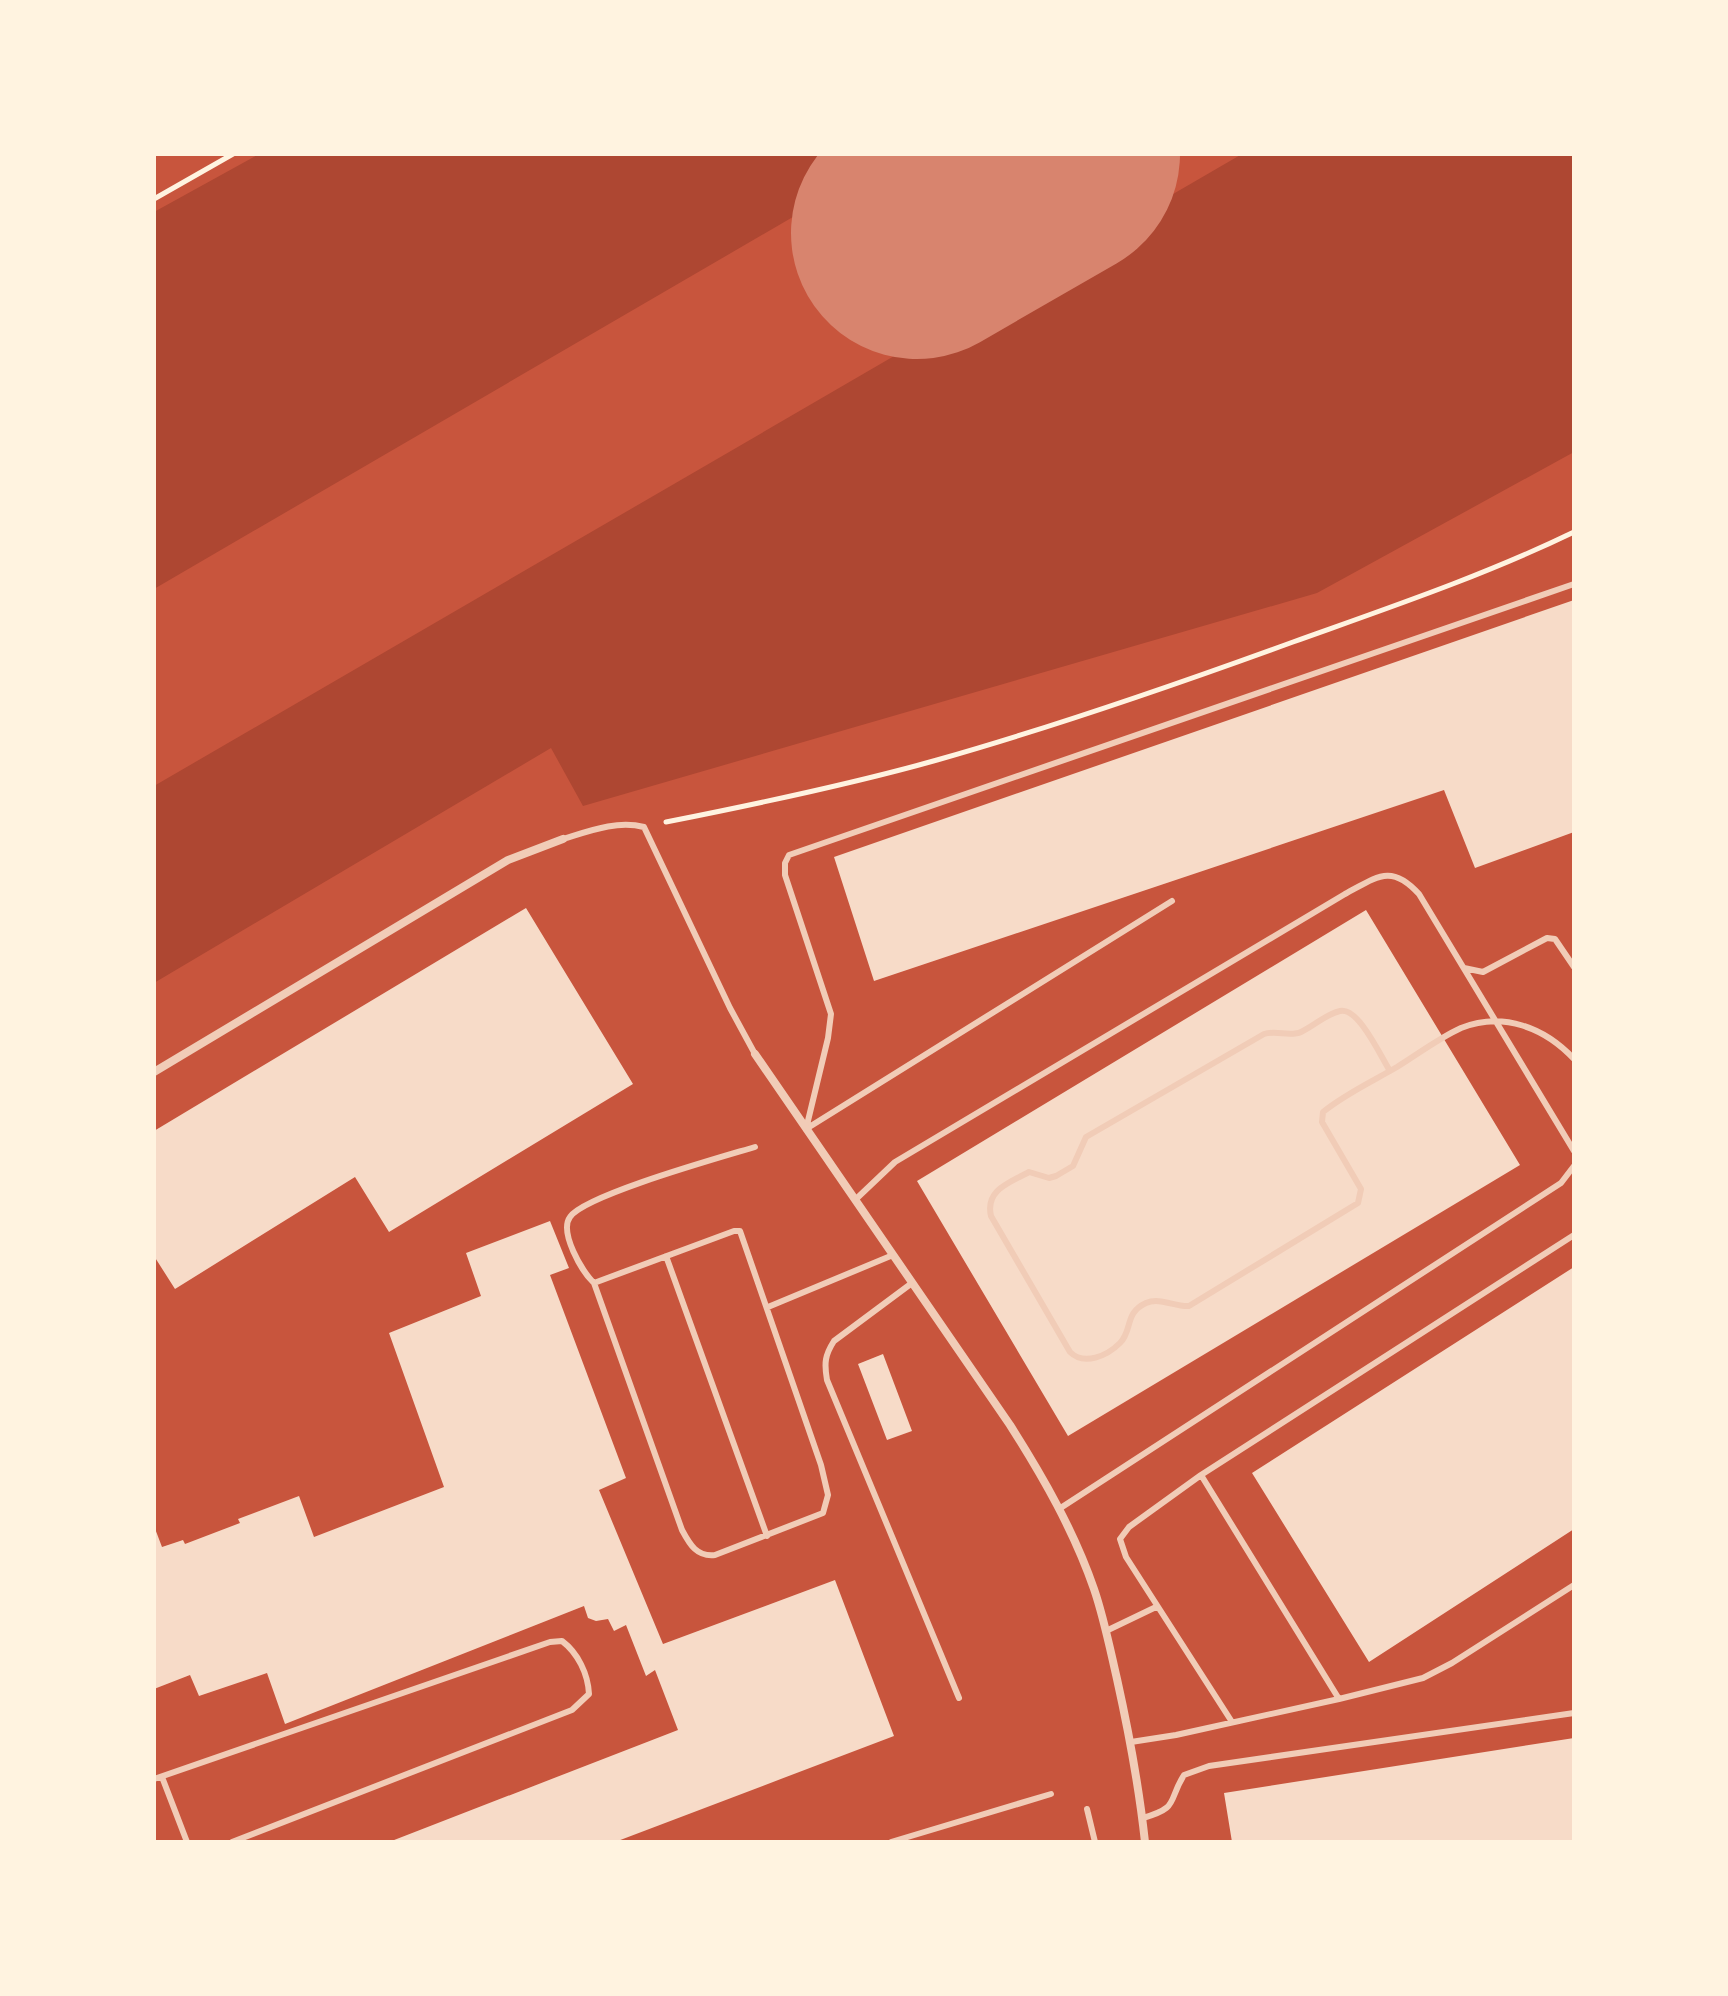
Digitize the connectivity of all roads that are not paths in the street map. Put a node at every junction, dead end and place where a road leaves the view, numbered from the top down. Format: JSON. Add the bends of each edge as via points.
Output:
{"nodes":[{"id":1,"x":1574,"y":584,"type":"edge"},
{"id":2,"x":563,"y":839,"type":"joint"},
{"id":3,"x":1172,"y":901,"type":"dead end"},
{"id":4,"x":1574,"y":967,"type":"edge"},
{"id":5,"x":1464,"y":968,"type":"junction"},
{"id":6,"x":755,"y":1054,"type":"joint"},
{"id":7,"x":1574,"y":1059,"type":"edge"},
{"id":8,"x":1390,"y":1071,"type":"junction"},
{"id":9,"x":154,"y":1072,"type":"edge"},
{"id":10,"x":806,"y":1129,"type":"junction"},
{"id":11,"x":755,"y":1147,"type":"dead end"},
{"id":12,"x":1574,"y":1151,"type":"edge"},
{"id":13,"x":1573,"y":1169,"type":"edge"},
{"id":14,"x":855,"y":1200,"type":"junction"},
{"id":15,"x":1574,"y":1235,"type":"edge"},
{"id":16,"x":893,"y":1255,"type":"junction"},
{"id":17,"x":666,"y":1256,"type":"junction"},
{"id":18,"x":594,"y":1283,"type":"junction"},
{"id":19,"x":912,"y":1283,"type":"junction"},
{"id":20,"x":768,"y":1307,"type":"junction"},
{"id":21,"x":1201,"y":1475,"type":"junction"},
{"id":22,"x":1059,"y":1509,"type":"junction"},
{"id":23,"x":767,"y":1536,"type":"junction"},
{"id":24,"x":1574,"y":1585,"type":"edge"},
{"id":25,"x":1156,"y":1607,"type":"junction"},
{"id":26,"x":1106,"y":1631,"type":"junction"},
{"id":27,"x":959,"y":1698,"type":"dead end"},
{"id":28,"x":1339,"y":1699,"type":"junction"},
{"id":29,"x":1574,"y":1713,"type":"edge"},
{"id":30,"x":1232,"y":1722,"type":"junction"},
{"id":31,"x":1131,"y":1742,"type":"junction"},
{"id":32,"x":158,"y":1778,"type":"edge"},
{"id":33,"x":1051,"y":1794,"type":"dead end"},
{"id":34,"x":1087,"y":1809,"type":"dead end"},
{"id":35,"x":1143,"y":1818,"type":"junction"},
{"id":36,"x":187,"y":1842,"type":"edge"},
{"id":37,"x":232,"y":1842,"type":"edge"},
{"id":38,"x":891,"y":1842,"type":"edge"},
{"id":39,"x":1095,"y":1842,"type":"edge"},
{"id":40,"x":1145,"y":1842,"type":"edge"}],
"edges":[{"from":1,"to":10,"type":"lane","via":[[789,855],[785,875],[831,1014]]},
{"from":2,"to":6,"type":"lane","via":[[601,827],[644,827]]},
{"from":2,"to":9,"type":"street","via":[[508,860]]},
{"from":3,"to":10,"type":"lane"},
{"from":4,"to":5,"type":"lane","via":[[1555,939],[1547,938],[1483,972]]},
{"from":5,"to":12,"type":"lane"},
{"from":5,"to":14,"type":"lane","via":[[1407,881],[1393,874],[1379,876],[895,1162]]},
{"from":6,"to":10,"type":"street"},
{"from":7,"to":8,"type":"lane","via":[[1531,1027],[1485,1023],[1459,1029]]},
{"from":8,"to":8,"type":"lane","via":[[1323,1112],[1322,1122],[1361,1189],[1358,1203],[1189,1306],[1148,1302],[1133,1311],[1119,1344],[1090,1360],[1070,1352],[991,1216],[991,1196],[1000,1188],[1029,1172],[1056,1176],[1073,1166],[1086,1137],[1264,1034],[1298,1034],[1342,1010],[1359,1020]]},
{"from":10,"to":14,"type":"street"},
{"from":11,"to":18,"type":"lane","via":[[595,1199],[571,1215],[567,1230],[580,1267]]},
{"from":13,"to":22,"type":"lane","via":[[1561,1183]]},
{"from":14,"to":16,"type":"street"},
{"from":15,"to":21,"type":"lane"},
{"from":16,"to":19,"type":"street"},
{"from":16,"to":20,"type":"lane"},
{"from":17,"to":18,"type":"lane"},
{"from":17,"to":20,"type":"lane","via":[[740,1231]]},
{"from":17,"to":23,"type":"lane"},
{"from":18,"to":23,"type":"lane","via":[[689,1543],[705,1556]]},
{"from":19,"to":22,"type":"street","via":[[1042,1474]]},
{"from":19,"to":27,"type":"lane","via":[[834,1341],[825,1364],[827,1380]]},
{"from":20,"to":23,"type":"lane","via":[[828,1495],[823,1513]]},
{"from":21,"to":25,"type":"lane","via":[[1120,1539]]},
{"from":21,"to":28,"type":"lane"},
{"from":22,"to":26,"type":"street"},
{"from":24,"to":28,"type":"lane","via":[[1423,1678]]},
{"from":25,"to":26,"type":"lane"},
{"from":25,"to":30,"type":"lane"},
{"from":26,"to":31,"type":"street"},
{"from":28,"to":30,"type":"lane"},
{"from":29,"to":35,"type":"lane","via":[[1209,1766],[1184,1775],[1167,1809]]},
{"from":30,"to":31,"type":"lane"},
{"from":31,"to":35,"type":"street"},
{"from":32,"to":36,"type":"lane"},
{"from":32,"to":37,"type":"lane","via":[[550,1642],[562,1641],[573,1649],[589,1694],[572,1710]]},
{"from":33,"to":38,"type":"lane"},
{"from":34,"to":39,"type":"lane"},
{"from":35,"to":40,"type":"street"}]}
